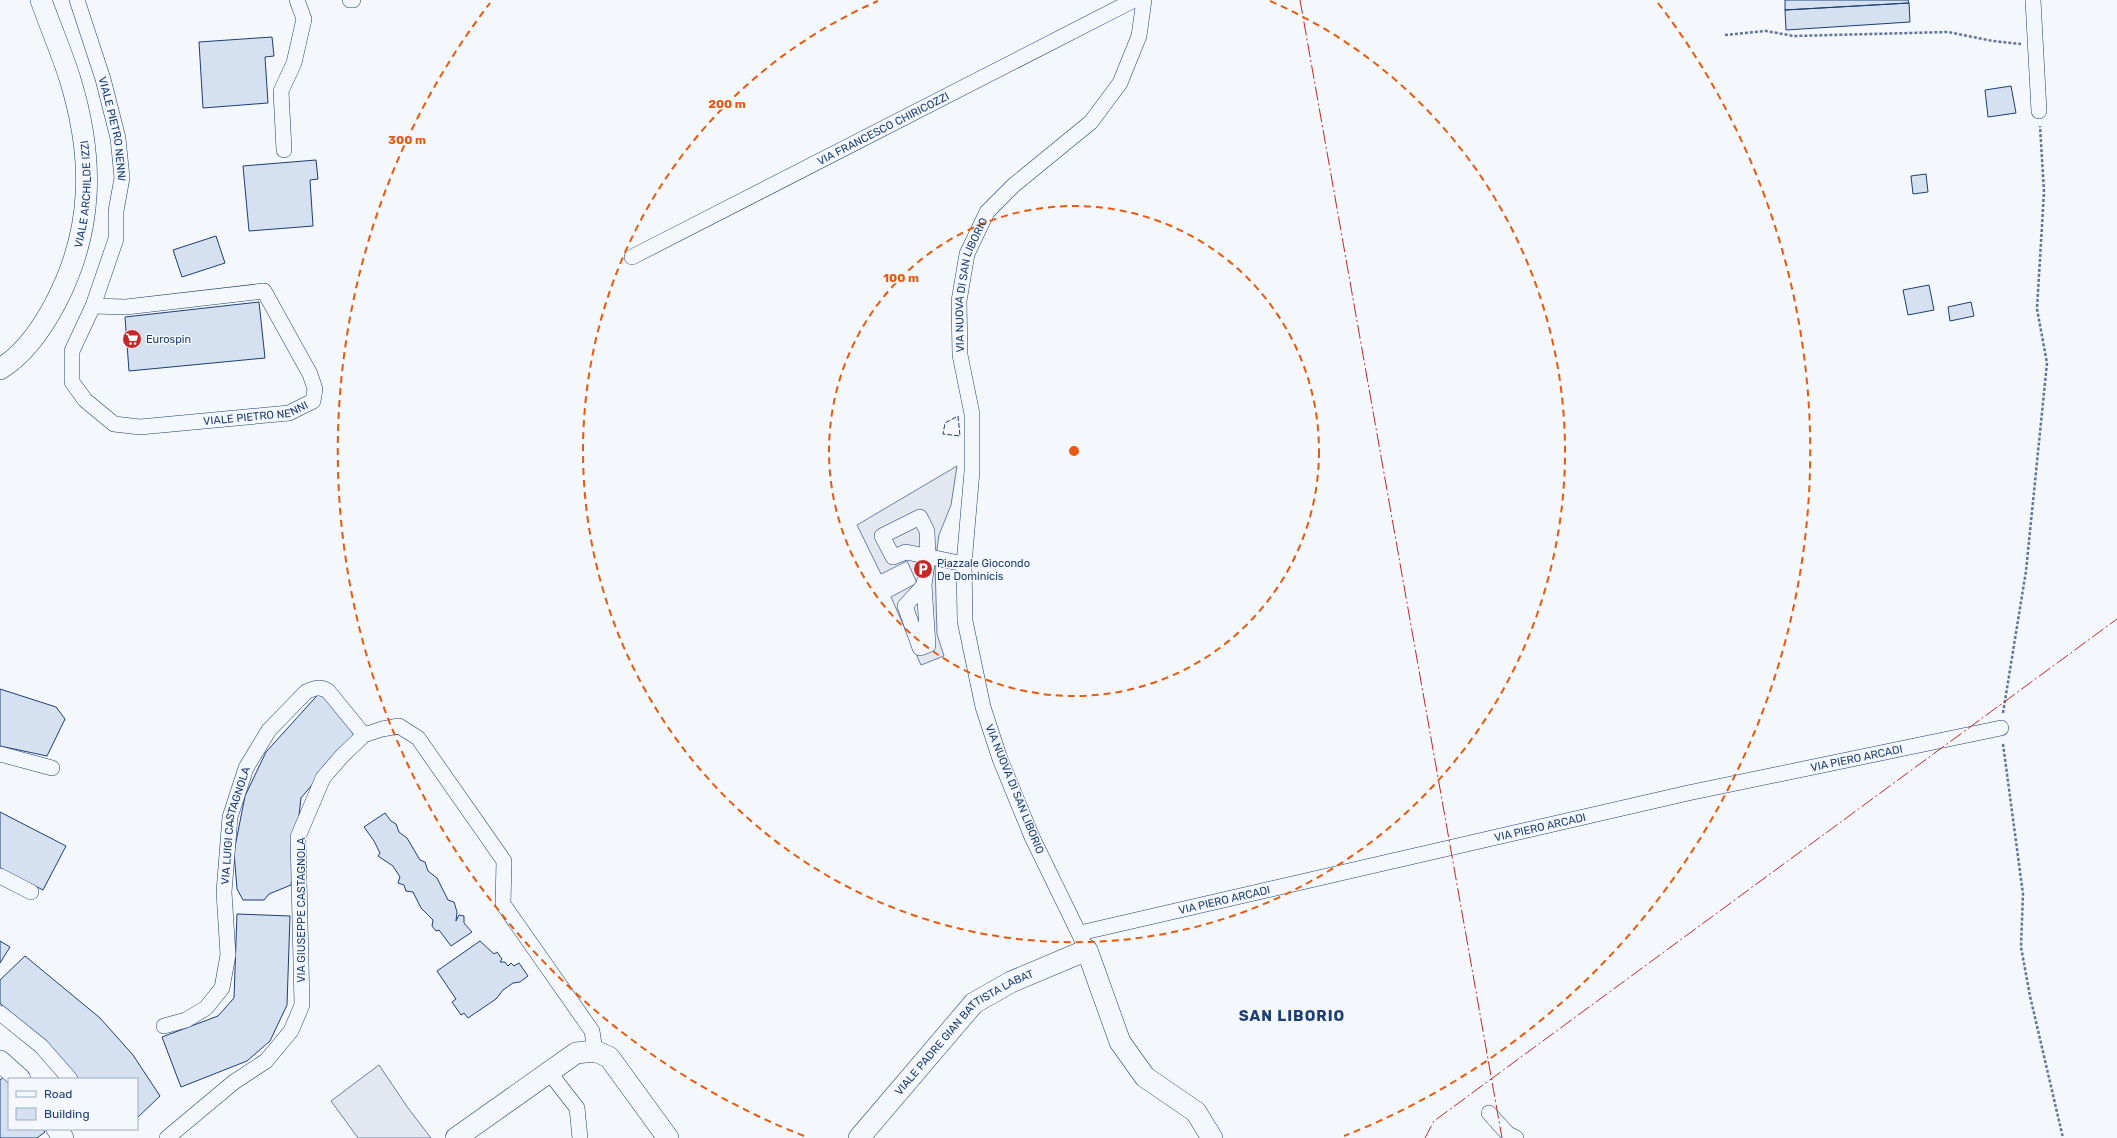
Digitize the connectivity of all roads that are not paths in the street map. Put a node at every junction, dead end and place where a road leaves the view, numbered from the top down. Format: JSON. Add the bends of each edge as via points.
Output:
{"nodes":[{"id":1,"x":40,"y":0,"type":"edge"},
{"id":2,"x":77,"y":0,"type":"edge"},
{"id":3,"x":297,"y":0,"type":"edge"},
{"id":4,"x":1134,"y":0,"type":"edge"},
{"id":5,"x":1144,"y":0,"type":"edge"},
{"id":6,"x":2033,"y":0,"type":"edge"},
{"id":7,"x":2039,"y":111,"type":"road end"},
{"id":8,"x":284,"y":150,"type":"dead end"},
{"id":9,"x":632,"y":257,"type":"dead end"},
{"id":10,"x":93,"y":306,"type":"junction"},
{"id":11,"x":0,"y":369,"type":"edge"},
{"id":12,"x":964,"y":564,"type":"junction"},
{"id":13,"x":924,"y":585,"type":"dead end"},
{"id":14,"x":2001,"y":728,"type":"road end"},
{"id":15,"x":364,"y":734,"type":"junction"},
{"id":16,"x":0,"y":754,"type":"edge"},
{"id":17,"x":52,"y":768,"type":"dead end"},
{"id":18,"x":0,"y":876,"type":"edge"},
{"id":19,"x":31,"y":892,"type":"dead end"},
{"id":20,"x":1083,"y":941,"type":"junction"},
{"id":21,"x":0,"y":1013,"type":"edge"},
{"id":22,"x":164,"y":1026,"type":"dead end"},
{"id":23,"x":595,"y":1051,"type":"junction"},
{"id":24,"x":0,"y":1061,"type":"edge"},
{"id":25,"x":549,"y":1072,"type":"junction"},
{"id":26,"x":19,"y":1078,"type":"edge"},
{"id":27,"x":69,"y":1078,"type":"edge"},
{"id":28,"x":1489,"y":1113,"type":"dead end"},
{"id":29,"x":167,"y":1138,"type":"edge"},
{"id":30,"x":456,"y":1138,"type":"edge"},
{"id":31,"x":580,"y":1138,"type":"edge"},
{"id":32,"x":668,"y":1138,"type":"edge"},
{"id":33,"x":859,"y":1138,"type":"edge"},
{"id":34,"x":1212,"y":1138,"type":"edge"},
{"id":35,"x":1516,"y":1138,"type":"edge"}],
"edges":[{"from":1,"to":11,"type":"street","name":"VIALE ARCHILDE IZZI","via":[[70,80],[84,136],[87,198],[76,258],[49,316],[32,340]]},
{"from":2,"to":10,"type":"street","name":"VIALE PIETRO NENNI","via":[[103,79],[118,138],[122,178],[116,211],[116,239]]},
{"from":3,"to":8,"type":"street","via":[[304,19],[294,63],[281,91]]},
{"from":4,"to":9,"type":"street","name":"VIA FRANCESCO CHIRICOZZI"},
{"from":5,"to":12,"type":"street","name":"VIA NUOVA DI SAN LIBORIO","via":[[1139,36],[1120,83],[1091,122],[1014,185],[987,212],[967,254],[959,300],[960,355],[972,414],[972,471]]},
{"from":6,"to":7,"type":"street"},
{"from":10,"to":10,"type":"street","name":"VIALE PIETRO NENNI","via":[[126,307],[264,291],[310,374],[315,389],[313,402],[289,413],[140,426],[114,424],[85,400],[72,382],[72,350]]},
{"from":12,"to":13,"type":"street","via":[[928,557]]},
{"from":12,"to":20,"type":"street","name":"VIA NUOVA DI SAN LIBORIO","via":[[965,621],[983,707],[1000,759],[1032,837]]},
{"from":14,"to":20,"type":"street","name":"VIA PIERO ARCADI","via":[[1688,793]]},
{"from":15,"to":22,"type":"street","name":"VIA LUIGI CASTAGNOLA","via":[[328,691],[322,688],[306,692],[269,730],[246,768],[230,818],[224,892],[228,955],[222,988],[206,1008],[186,1020]]},
{"from":15,"to":23,"type":"street","name":"VIA GIUSEPPE CASTAGNOLA","via":[[399,726],[418,738],[504,861],[503,904],[592,1031]]},
{"from":15,"to":29,"type":"street","name":"VIA GIUSEPPE CASTAGNOLA","via":[[323,778],[298,837],[302,1005],[291,1031],[266,1061],[234,1082]]},
{"from":16,"to":17,"type":"street"},
{"from":18,"to":19,"type":"street"},
{"from":20,"to":33,"type":"street","name":"VIALE PADRE GIAN BATTISTA LABAT","via":[[974,1003]]},
{"from":20,"to":34,"type":"street","name":"VIA NUOVA DI SAN LIBORIO","via":[[1120,1042],[1145,1077],[1196,1112]]},
{"from":21,"to":27,"type":"street","via":[[41,1046]]},
{"from":23,"to":25,"type":"street","via":[[576,1053]]},
{"from":23,"to":32,"type":"street","via":[[609,1057]]},
{"from":24,"to":26,"type":"street"},
{"from":25,"to":30,"type":"street"},
{"from":25,"to":31,"type":"street","via":[[577,1108]]},
{"from":28,"to":35,"type":"street","via":[[1508,1134]]}]}
